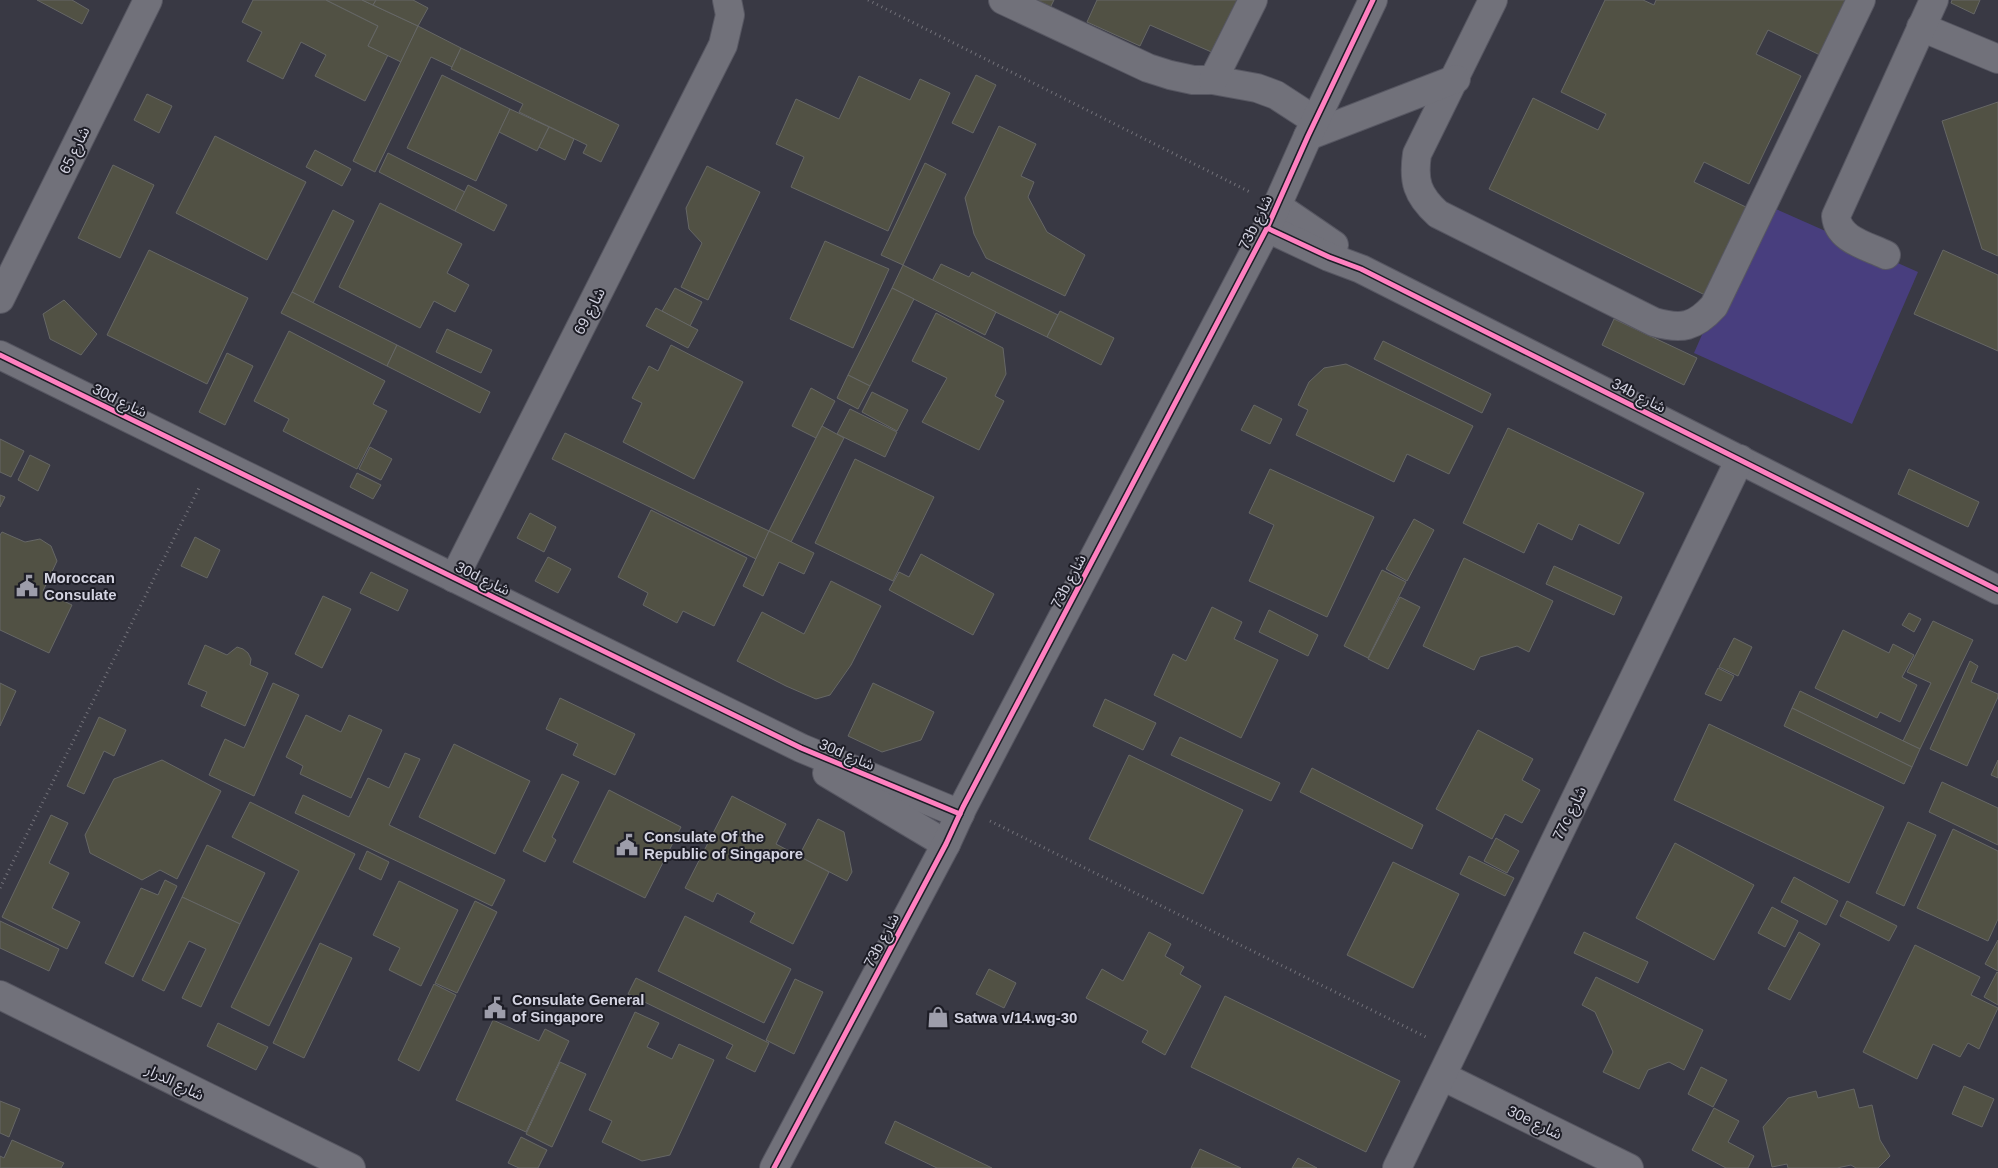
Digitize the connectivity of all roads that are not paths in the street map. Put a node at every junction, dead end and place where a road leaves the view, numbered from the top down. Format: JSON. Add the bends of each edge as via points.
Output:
{"nodes":[{"id":1,"x":148,"y":0,"type":"edge"},
{"id":2,"x":727,"y":0,"type":"edge"},
{"id":3,"x":1003,"y":0,"type":"edge"},
{"id":4,"x":1253,"y":0,"type":"edge"},
{"id":5,"x":1373,"y":0,"type":"edge"},
{"id":6,"x":1493,"y":0,"type":"edge"},
{"id":7,"x":1861,"y":0,"type":"edge"},
{"id":8,"x":1934,"y":0,"type":"edge"},
{"id":9,"x":1921,"y":27,"type":"junction"},
{"id":10,"x":1998,"y":59,"type":"edge"},
{"id":11,"x":1456,"y":79,"type":"junction"},
{"id":12,"x":1213,"y":80,"type":"junction"},
{"id":13,"x":1312,"y":128,"type":"junction"},
{"id":14,"x":1272,"y":217,"type":"junction"},
{"id":15,"x":1886,"y":255,"type":"dead end"},
{"id":16,"x":0,"y":299,"type":"edge"},
{"id":17,"x":0,"y":355,"type":"edge"},
{"id":18,"x":1740,"y":459,"type":"junction"},
{"id":19,"x":454,"y":578,"type":"junction"},
{"id":20,"x":1998,"y":590,"type":"edge"},
{"id":21,"x":801,"y":748,"type":"junction"},
{"id":22,"x":961,"y":810,"type":"junction"},
{"id":23,"x":946,"y":844,"type":"junction"},
{"id":24,"x":0,"y":995,"type":"edge"},
{"id":25,"x":1442,"y":1076,"type":"junction"},
{"id":26,"x":351,"y":1168,"type":"edge"},
{"id":27,"x":774,"y":1168,"type":"edge"},
{"id":28,"x":1397,"y":1168,"type":"edge"},
{"id":29,"x":1629,"y":1168,"type":"edge"}],
"edges":[{"from":1,"to":16,"type":"street","name":"شارع 65"},
{"from":2,"to":19,"type":"street","name":"شارع 69","via":[[730,15],[723,45]]},
{"from":3,"to":12,"type":"street","via":[[1148,68],[1193,80]]},
{"from":4,"to":12,"type":"street"},
{"from":5,"to":13,"type":"street","name":"73b شارع"},
{"from":6,"to":11,"type":"street"},
{"from":7,"to":11,"type":"street","via":[[1714,306],[1688,326],[1671,327],[1654,322],[1438,214],[1425,202],[1415,171],[1417,154]]},
{"from":8,"to":9,"type":"street"},
{"from":9,"to":10,"type":"street"},
{"from":9,"to":15,"type":"street","via":[[1836,216],[1840,230],[1846,236]]},
{"from":11,"to":13,"type":"street"},
{"from":12,"to":13,"type":"street","via":[[1276,95]]},
{"from":13,"to":14,"type":"street","name":"73b شارع"},
{"from":14,"to":18,"type":"street","name":"34b شارع","via":[[1322,235],[1361,269]]},
{"from":14,"to":22,"type":"street","name":"73b شارع"},
{"from":17,"to":19,"type":"street","name":"30d شارع"},
{"from":18,"to":20,"type":"street","name":"34b شارع"},
{"from":18,"to":25,"type":"street","name":"77c شارع"},
{"from":19,"to":21,"type":"street","name":"30d شارع"},
{"from":21,"to":22,"type":"street","name":"30d شارع"},
{"from":21,"to":23,"type":"street","name":"30d شارع","via":[[813,762],[842,783]]},
{"from":22,"to":23,"type":"street","name":"73b شارع"},
{"from":23,"to":27,"type":"street","name":"73b شارع"},
{"from":24,"to":26,"type":"street","name":"شارع الدرار"},
{"from":25,"to":28,"type":"street","name":"77c شارع"},
{"from":25,"to":29,"type":"street","name":"30e شارع"}]}
